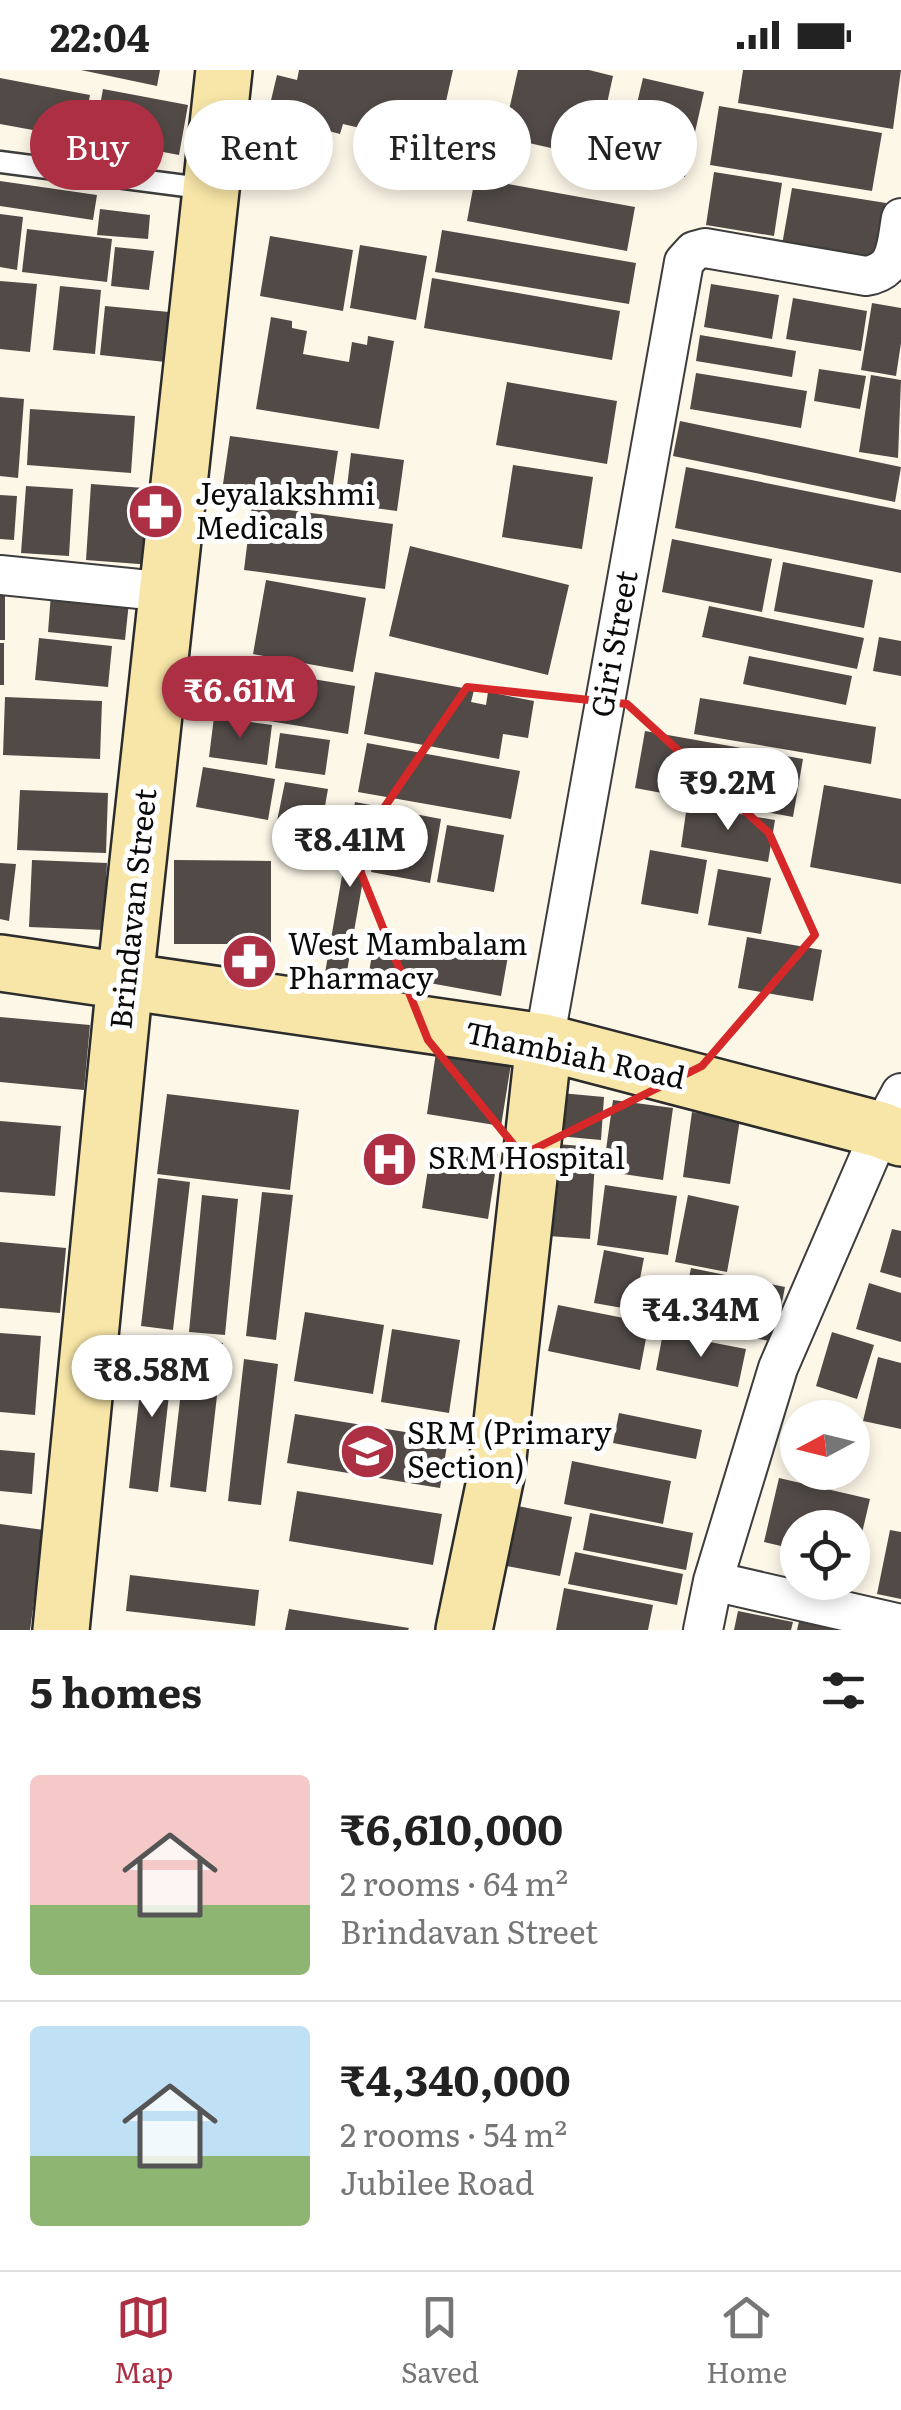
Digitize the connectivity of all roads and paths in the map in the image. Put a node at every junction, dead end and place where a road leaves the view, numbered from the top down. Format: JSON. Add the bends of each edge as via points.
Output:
{"nodes":[{"id":1,"x":224,"y":70,"type":"edge"},
{"id":2,"x":220,"y":100,"type":"edge"},
{"id":3,"x":0,"y":162,"type":"edge"},
{"id":4,"x":184,"y":186,"type":"edge"},
{"id":5,"x":210,"y":190,"type":"edge"},
{"id":6,"x":901,"y":218,"type":"edge"},
{"id":7,"x":0,"y":575,"type":"edge"},
{"id":8,"x":170,"y":592,"type":"junction"},
{"id":9,"x":0,"y":963,"type":"edge"},
{"id":10,"x":125,"y":981,"type":"junction"},
{"id":11,"x":544,"y":1042,"type":"junction"},
{"id":12,"x":894,"y":1121,"type":"edge"},
{"id":13,"x":712,"y":1581,"type":"junction"},
{"id":14,"x":901,"y":1624,"type":"edge"},
{"id":15,"x":61,"y":1630,"type":"edge"},
{"id":16,"x":464,"y":1630,"type":"edge"},
{"id":17,"x":703,"y":1630,"type":"edge"}],
"edges":[{"from":1,"to":2,"type":"main road","name":"Brindavan Street"},
{"from":3,"to":4,"type":"lane"},
{"from":5,"to":8,"type":"main road","name":"Brindavan Street"},
{"from":6,"to":11,"type":"street","name":"Giri Street","via":[[893,260],[877,274],[705,248],[684,262]]},
{"from":7,"to":8,"type":"street"},
{"from":8,"to":10,"type":"main road","name":"Brindavan Street"},
{"from":9,"to":10,"type":"main road","name":"Thambiah Road"},
{"from":10,"to":11,"type":"main road","name":"Thambiah Road"},
{"from":10,"to":15,"type":"main road","name":"Brindavan Street"},
{"from":11,"to":12,"type":"main road","name":"Thambiah Road"},
{"from":11,"to":16,"type":"main road","via":[[496,1476]]},
{"from":12,"to":13,"type":"street","via":[[778,1368]]},
{"from":13,"to":14,"type":"street"},
{"from":13,"to":17,"type":"street"}]}
